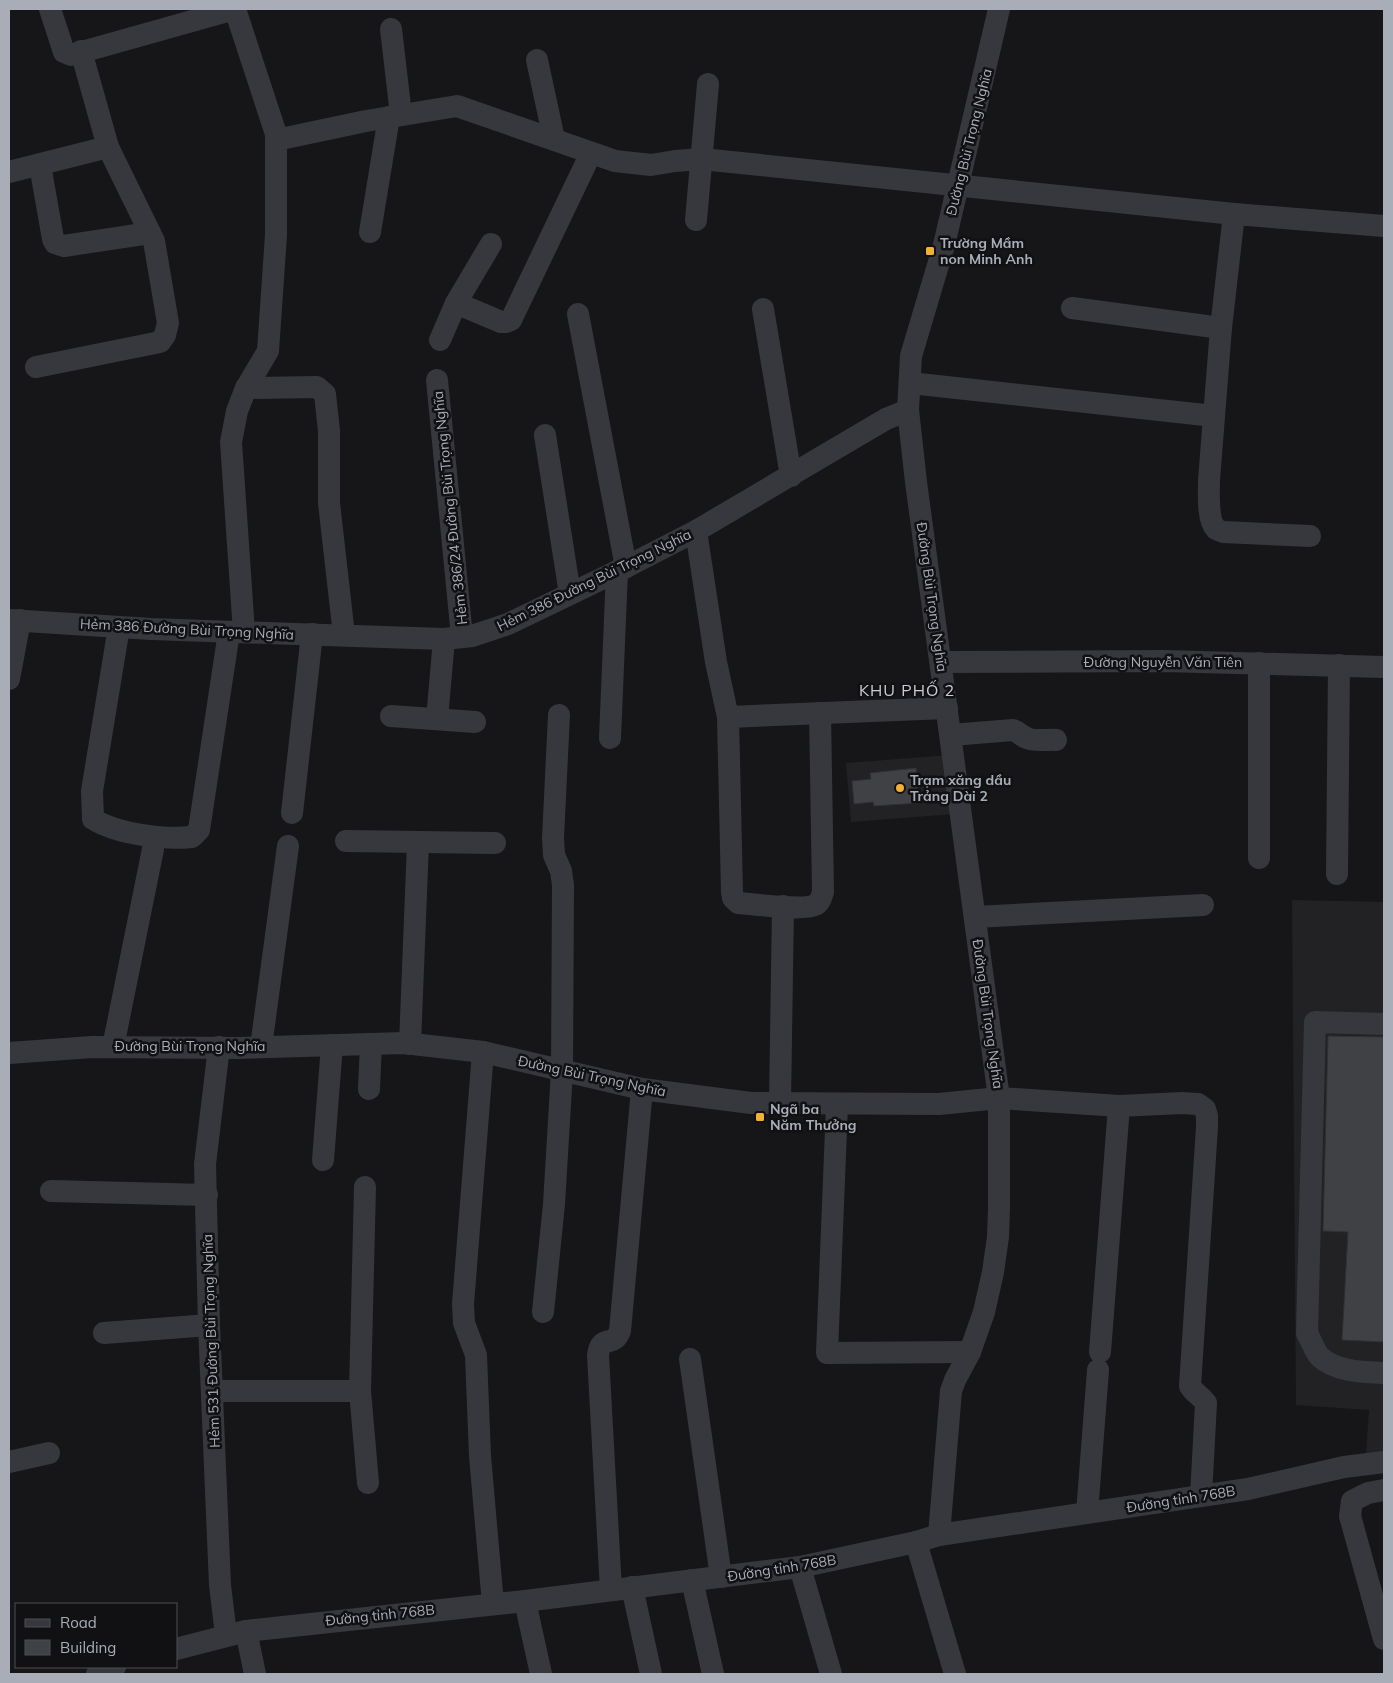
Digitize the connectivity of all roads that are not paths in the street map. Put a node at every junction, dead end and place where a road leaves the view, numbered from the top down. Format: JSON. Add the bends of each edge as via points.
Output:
{"nodes":[{"id":1,"x":50,"y":9,"type":"edge"},
{"id":2,"x":235,"y":9,"type":"edge"},
{"id":3,"x":999,"y":9,"type":"edge"},
{"id":4,"x":391,"y":29,"type":"dead end"},
{"id":5,"x":81,"y":51,"type":"junction"},
{"id":6,"x":537,"y":60,"type":"dead end"},
{"id":7,"x":708,"y":84,"type":"dead end"},
{"id":8,"x":395,"y":116,"type":"junction"},
{"id":9,"x":554,"y":139,"type":"junction"},
{"id":10,"x":276,"y":140,"type":"junction"},
{"id":11,"x":108,"y":147,"type":"junction"},
{"id":12,"x":591,"y":153,"type":"junction"},
{"id":13,"x":702,"y":159,"type":"junction"},
{"id":14,"x":40,"y":165,"type":"junction"},
{"id":15,"x":9,"y":172,"type":"edge"},
{"id":16,"x":957,"y":186,"type":"junction"},
{"id":17,"x":1234,"y":214,"type":"junction"},
{"id":18,"x":696,"y":220,"type":"dead end"},
{"id":19,"x":1384,"y":226,"type":"edge"},
{"id":20,"x":370,"y":232,"type":"dead end"},
{"id":21,"x":150,"y":233,"type":"junction"},
{"id":22,"x":491,"y":244,"type":"dead end"},
{"id":23,"x":456,"y":303,"type":"junction"},
{"id":24,"x":1072,"y":308,"type":"dead end"},
{"id":25,"x":763,"y":309,"type":"dead end"},
{"id":26,"x":578,"y":314,"type":"dead end"},
{"id":27,"x":1221,"y":328,"type":"junction"},
{"id":28,"x":440,"y":340,"type":"dead end"},
{"id":29,"x":36,"y":367,"type":"dead end"},
{"id":30,"x":437,"y":380,"type":"dead end"},
{"id":31,"x":910,"y":383,"type":"junction"},
{"id":32,"x":246,"y":388,"type":"junction"},
{"id":33,"x":908,"y":410,"type":"junction"},
{"id":34,"x":1214,"y":416,"type":"junction"},
{"id":35,"x":544,"y":435,"type":"dead end"},
{"id":36,"x":791,"y":476,"type":"junction"},
{"id":37,"x":696,"y":531,"type":"junction"},
{"id":38,"x":1310,"y":536,"type":"dead end"},
{"id":39,"x":622,"y":569,"type":"junction"},
{"id":40,"x":570,"y":594,"type":"junction"},
{"id":41,"x":14,"y":620,"type":"edge"},
{"id":42,"x":119,"y":627,"type":"junction"},
{"id":43,"x":236,"y":632,"type":"junction"},
{"id":44,"x":312,"y":634,"type":"junction"},
{"id":45,"x":344,"y":635,"type":"junction"},
{"id":46,"x":453,"y":638,"type":"junction"},
{"id":47,"x":941,"y":662,"type":"junction"},
{"id":48,"x":1259,"y":663,"type":"junction"},
{"id":49,"x":1339,"y":665,"type":"junction"},
{"id":50,"x":1384,"y":667,"type":"edge"},
{"id":51,"x":9,"y":679,"type":"edge"},
{"id":52,"x":947,"y":708,"type":"junction"},
{"id":53,"x":820,"y":713,"type":"junction"},
{"id":54,"x":559,"y":715,"type":"dead end"},
{"id":55,"x":391,"y":716,"type":"dead end"},
{"id":56,"x":728,"y":717,"type":"junction"},
{"id":57,"x":437,"y":719,"type":"junction"},
{"id":58,"x":475,"y":722,"type":"dead end"},
{"id":59,"x":951,"y":735,"type":"junction"},
{"id":60,"x":610,"y":738,"type":"dead end"},
{"id":61,"x":1056,"y":740,"type":"dead end"},
{"id":62,"x":292,"y":813,"type":"dead end"},
{"id":63,"x":346,"y":842,"type":"dead end"},
{"id":64,"x":418,"y":843,"type":"junction"},
{"id":65,"x":495,"y":843,"type":"dead end"},
{"id":66,"x":288,"y":846,"type":"dead end"},
{"id":67,"x":153,"y":849,"type":"dead end"},
{"id":68,"x":1259,"y":858,"type":"dead end"},
{"id":69,"x":1337,"y":874,"type":"dead end"},
{"id":70,"x":1203,"y":905,"type":"dead end"},
{"id":71,"x":783,"y":906,"type":"junction"},
{"id":72,"x":975,"y":917,"type":"junction"},
{"id":73,"x":1384,"y":1024,"type":"edge"},
{"id":74,"x":371,"y":1044,"type":"junction"},
{"id":75,"x":410,"y":1044,"type":"junction"},
{"id":76,"x":332,"y":1045,"type":"junction"},
{"id":77,"x":113,"y":1047,"type":"junction"},
{"id":78,"x":219,"y":1047,"type":"junction"},
{"id":79,"x":261,"y":1047,"type":"junction"},
{"id":80,"x":483,"y":1052,"type":"junction"},
{"id":81,"x":9,"y":1053,"type":"edge"},
{"id":82,"x":562,"y":1070,"type":"junction"},
{"id":83,"x":369,"y":1089,"type":"dead end"},
{"id":84,"x":642,"y":1089,"type":"junction"},
{"id":85,"x":999,"y":1098,"type":"junction"},
{"id":86,"x":780,"y":1103,"type":"junction"},
{"id":87,"x":837,"y":1105,"type":"junction"},
{"id":88,"x":1119,"y":1106,"type":"junction"},
{"id":89,"x":323,"y":1160,"type":"dead end"},
{"id":90,"x":365,"y":1186,"type":"dead end"},
{"id":91,"x":51,"y":1192,"type":"dead end"},
{"id":92,"x":207,"y":1195,"type":"junction"},
{"id":93,"x":543,"y":1312,"type":"dead end"},
{"id":94,"x":209,"y":1325,"type":"junction"},
{"id":95,"x":104,"y":1333,"type":"dead end"},
{"id":96,"x":970,"y":1352,"type":"junction"},
{"id":97,"x":690,"y":1359,"type":"dead end"},
{"id":98,"x":1384,"y":1373,"type":"edge"},
{"id":99,"x":212,"y":1391,"type":"junction"},
{"id":100,"x":360,"y":1391,"type":"junction"},
{"id":101,"x":49,"y":1454,"type":"dead end"},
{"id":102,"x":9,"y":1462,"type":"edge"},
{"id":103,"x":1384,"y":1462,"type":"edge"},
{"id":104,"x":368,"y":1483,"type":"dead end"},
{"id":105,"x":1384,"y":1490,"type":"edge"},
{"id":106,"x":1201,"y":1496,"type":"junction"},
{"id":107,"x":1087,"y":1513,"type":"junction"},
{"id":108,"x":939,"y":1535,"type":"junction"},
{"id":109,"x":916,"y":1542,"type":"junction"},
{"id":110,"x":800,"y":1567,"type":"junction"},
{"id":111,"x":721,"y":1578,"type":"junction"},
{"id":112,"x":692,"y":1580,"type":"junction"},
{"id":113,"x":622,"y":1589,"type":"junction"},
{"id":114,"x":525,"y":1601,"type":"junction"},
{"id":115,"x":493,"y":1604,"type":"junction"},
{"id":116,"x":236,"y":1633,"type":"junction"},
{"id":117,"x":1384,"y":1639,"type":"edge"},
{"id":118,"x":178,"y":1648,"type":"edge"},
{"id":119,"x":113,"y":1668,"type":"edge"},
{"id":120,"x":98,"y":1674,"type":"edge"},
{"id":121,"x":255,"y":1674,"type":"edge"},
{"id":122,"x":541,"y":1674,"type":"edge"},
{"id":123,"x":651,"y":1674,"type":"edge"},
{"id":124,"x":713,"y":1674,"type":"edge"},
{"id":125,"x":831,"y":1674,"type":"edge"},
{"id":126,"x":955,"y":1674,"type":"edge"}],
"edges":[{"from":1,"to":5,"type":"street","via":[[64,52],[71,55]]},
{"from":2,"to":5,"type":"street"},
{"from":2,"to":10,"type":"street"},
{"from":3,"to":16,"type":"street","name":"Đường Bùi Trọng Nghĩa"},
{"from":4,"to":8,"type":"street"},
{"from":5,"to":11,"type":"street"},
{"from":6,"to":9,"type":"street"},
{"from":7,"to":13,"type":"street"},
{"from":8,"to":9,"type":"street","via":[[457,106]]},
{"from":8,"to":10,"type":"street"},
{"from":8,"to":20,"type":"street"},
{"from":9,"to":12,"type":"street"},
{"from":10,"to":32,"type":"street","via":[[276,235],[268,351]]},
{"from":11,"to":14,"type":"street"},
{"from":11,"to":21,"type":"street"},
{"from":12,"to":13,"type":"street","via":[[651,165]]},
{"from":12,"to":23,"type":"street","via":[[511,320],[501,322]]},
{"from":13,"to":16,"type":"street"},
{"from":13,"to":18,"type":"street"},
{"from":14,"to":15,"type":"street"},
{"from":14,"to":21,"type":"street","via":[[55,243],[64,246]]},
{"from":16,"to":17,"type":"street"},
{"from":16,"to":31,"type":"street","name":"Đường Bùi Trọng Nghĩa","via":[[944,245],[911,356]]},
{"from":17,"to":19,"type":"street"},
{"from":17,"to":27,"type":"street"},
{"from":21,"to":29,"type":"street","via":[[168,323],[160,342]]},
{"from":22,"to":23,"type":"street"},
{"from":23,"to":28,"type":"street"},
{"from":24,"to":27,"type":"street"},
{"from":25,"to":36,"type":"street"},
{"from":26,"to":39,"type":"street"},
{"from":27,"to":34,"type":"street"},
{"from":30,"to":46,"type":"street","name":"Hẻm 386/24 Đường Bùi Trọng Nghĩa"},
{"from":31,"to":33,"type":"street","name":"Đường Bùi Trọng Nghĩa"},
{"from":31,"to":34,"type":"street"},
{"from":32,"to":43,"type":"street","via":[[237,411],[231,442]]},
{"from":32,"to":45,"type":"street","via":[[316,387],[325,394],[329,503]]},
{"from":33,"to":36,"type":"street","name":"Hẻm 386 Đường Bùi Trọng Nghĩa","via":[[886,419]]},
{"from":33,"to":47,"type":"street","name":"Đường Bùi Trọng Nghĩa"},
{"from":34,"to":38,"type":"street","via":[[1209,500],[1211,520],[1216,529],[1233,533]]},
{"from":35,"to":40,"type":"street"},
{"from":36,"to":37,"type":"street","name":"Hẻm 386 Đường Bùi Trọng Nghĩa"},
{"from":37,"to":39,"type":"street","name":"Hẻm 386 Đường Bùi Trọng Nghĩa"},
{"from":37,"to":56,"type":"street","via":[[716,662]]},
{"from":39,"to":40,"type":"street","name":"Hẻm 386 Đường Bùi Trọng Nghĩa"},
{"from":39,"to":60,"type":"street"},
{"from":40,"to":46,"type":"street","name":"Hẻm 386 Đường Bùi Trọng Nghĩa","via":[[508,624],[472,636]]},
{"from":41,"to":42,"type":"street","name":"Hẻm 386 Đường Bùi Trọng Nghĩa"},
{"from":41,"to":51,"type":"street"},
{"from":42,"to":43,"type":"street","name":"Hẻm 386 Đường Bùi Trọng Nghĩa"},
{"from":42,"to":43,"type":"street","via":[[92,791],[93,819],[104,826],[165,838],[192,838],[199,830]]},
{"from":43,"to":44,"type":"street","name":"Hẻm 386 Đường Bùi Trọng Nghĩa"},
{"from":44,"to":45,"type":"street","name":"Hẻm 386 Đường Bùi Trọng Nghĩa"},
{"from":44,"to":62,"type":"street"},
{"from":45,"to":46,"type":"street","name":"Hẻm 386 Đường Bùi Trọng Nghĩa"},
{"from":46,"to":57,"type":"street","name":"Hẻm 386/24 Đường Bùi Trọng Nghĩa"},
{"from":47,"to":48,"type":"street","name":"Đường Nguyễn Văn Tiên"},
{"from":47,"to":52,"type":"street","name":"Đường Bùi Trọng Nghĩa"},
{"from":48,"to":49,"type":"street","name":"Đường Nguyễn Văn Tiên"},
{"from":48,"to":68,"type":"street"},
{"from":49,"to":50,"type":"street","name":"Đường Nguyễn Văn Tiên"},
{"from":49,"to":69,"type":"street"},
{"from":52,"to":53,"type":"street"},
{"from":52,"to":59,"type":"street","name":"Đường Bùi Trọng Nghĩa"},
{"from":53,"to":56,"type":"street"},
{"from":53,"to":71,"type":"street","via":[[823,892],[820,902],[813,906]]},
{"from":54,"to":82,"type":"street","via":[[553,838],[554,855],[563,885]]},
{"from":55,"to":57,"type":"street"},
{"from":56,"to":71,"type":"street","via":[[733,898],[738,902]]},
{"from":57,"to":58,"type":"street"},
{"from":59,"to":61,"type":"street","via":[[1012,730],[1026,738]]},
{"from":59,"to":72,"type":"street","name":"Đường Bùi Trọng Nghĩa"},
{"from":63,"to":64,"type":"street"},
{"from":64,"to":65,"type":"street"},
{"from":64,"to":75,"type":"street"},
{"from":66,"to":79,"type":"street"},
{"from":67,"to":77,"type":"street"},
{"from":70,"to":72,"type":"street"},
{"from":71,"to":86,"type":"street"},
{"from":72,"to":85,"type":"street","name":"Đường Bùi Trọng Nghĩa"},
{"from":73,"to":98,"type":"street","via":[[1315,1022],[1307,1333],[1320,1357],[1334,1366]]},
{"from":74,"to":75,"type":"street","name":"Đường Bùi Trọng Nghĩa"},
{"from":74,"to":76,"type":"street","name":"Đường Bùi Trọng Nghĩa"},
{"from":74,"to":83,"type":"street"},
{"from":75,"to":80,"type":"street","name":"Đường Bùi Trọng Nghĩa"},
{"from":76,"to":79,"type":"street","name":"Đường Bùi Trọng Nghĩa"},
{"from":76,"to":89,"type":"street"},
{"from":77,"to":78,"type":"street","name":"Đường Bùi Trọng Nghĩa"},
{"from":77,"to":81,"type":"street","name":"Đường Bùi Trọng Nghĩa"},
{"from":78,"to":79,"type":"street","name":"Đường Bùi Trọng Nghĩa"},
{"from":78,"to":92,"type":"street","name":"Hẻm 531 Đường Bùi Trọng Nghĩa","via":[[205,1164]]},
{"from":80,"to":82,"type":"street","name":"Đường Bùi Trọng Nghĩa"},
{"from":80,"to":115,"type":"street","via":[[462,1304],[464,1323],[476,1355],[480,1456]]},
{"from":82,"to":84,"type":"street","name":"Đường Bùi Trọng Nghĩa"},
{"from":82,"to":93,"type":"street"},
{"from":84,"to":86,"type":"street","name":"Đường Bùi Trọng Nghĩa","via":[[751,1103]]},
{"from":84,"to":113,"type":"street","via":[[620,1331],[617,1338],[602,1343],[598,1355]]},
{"from":85,"to":87,"type":"street","name":"Đường Bùi Trọng Nghĩa","via":[[939,1104]]},
{"from":85,"to":88,"type":"street"},
{"from":85,"to":96,"type":"street","via":[[998,1238],[984,1312]]},
{"from":86,"to":87,"type":"street","name":"Đường Bùi Trọng Nghĩa"},
{"from":87,"to":96,"type":"street","via":[[827,1353]]},
{"from":88,"to":106,"type":"street","via":[[1198,1104],[1205,1109],[1207,1116],[1190,1386],[1206,1403]]},
{"from":88,"to":107,"type":"street"},
{"from":90,"to":100,"type":"street"},
{"from":91,"to":92,"type":"street"},
{"from":92,"to":94,"type":"street","name":"Hẻm 531 Đường Bùi Trọng Nghĩa"},
{"from":94,"to":95,"type":"street"},
{"from":94,"to":99,"type":"street","name":"Hẻm 531 Đường Bùi Trọng Nghĩa"},
{"from":96,"to":108,"type":"street","via":[[951,1391]]},
{"from":97,"to":111,"type":"street"},
{"from":99,"to":100,"type":"street"},
{"from":99,"to":116,"type":"street","name":"Hẻm 531 Đường Bùi Trọng Nghĩa","via":[[220,1586]]},
{"from":100,"to":104,"type":"street"},
{"from":101,"to":102,"type":"street"},
{"from":103,"to":106,"type":"street","name":"Đường tỉnh 768B"},
{"from":105,"to":117,"type":"street","via":[[1352,1501],[1350,1516]]},
{"from":106,"to":107,"type":"street","name":"Đường tỉnh 768B"},
{"from":107,"to":108,"type":"street","name":"Đường tỉnh 768B"},
{"from":108,"to":109,"type":"street","name":"Đường tỉnh 768B"},
{"from":109,"to":110,"type":"street","name":"Đường tỉnh 768B"},
{"from":109,"to":126,"type":"street"},
{"from":110,"to":111,"type":"street","name":"Đường tỉnh 768B"},
{"from":110,"to":125,"type":"street"},
{"from":111,"to":112,"type":"street","name":"Đường tỉnh 768B"},
{"from":112,"to":113,"type":"street","name":"Đường tỉnh 768B"},
{"from":112,"to":124,"type":"street"},
{"from":113,"to":114,"type":"street","name":"Đường tỉnh 768B"},
{"from":113,"to":123,"type":"street"},
{"from":114,"to":115,"type":"street","name":"Đường tỉnh 768B"},
{"from":114,"to":122,"type":"street"},
{"from":115,"to":116,"type":"street","name":"Đường tỉnh 768B"},
{"from":116,"to":118,"type":"street","name":"Đường tỉnh 768B"},
{"from":116,"to":121,"type":"street","name":"Hẻm 531 Đường Bùi Trọng Nghĩa"},
{"from":119,"to":120,"type":"street"}]}
